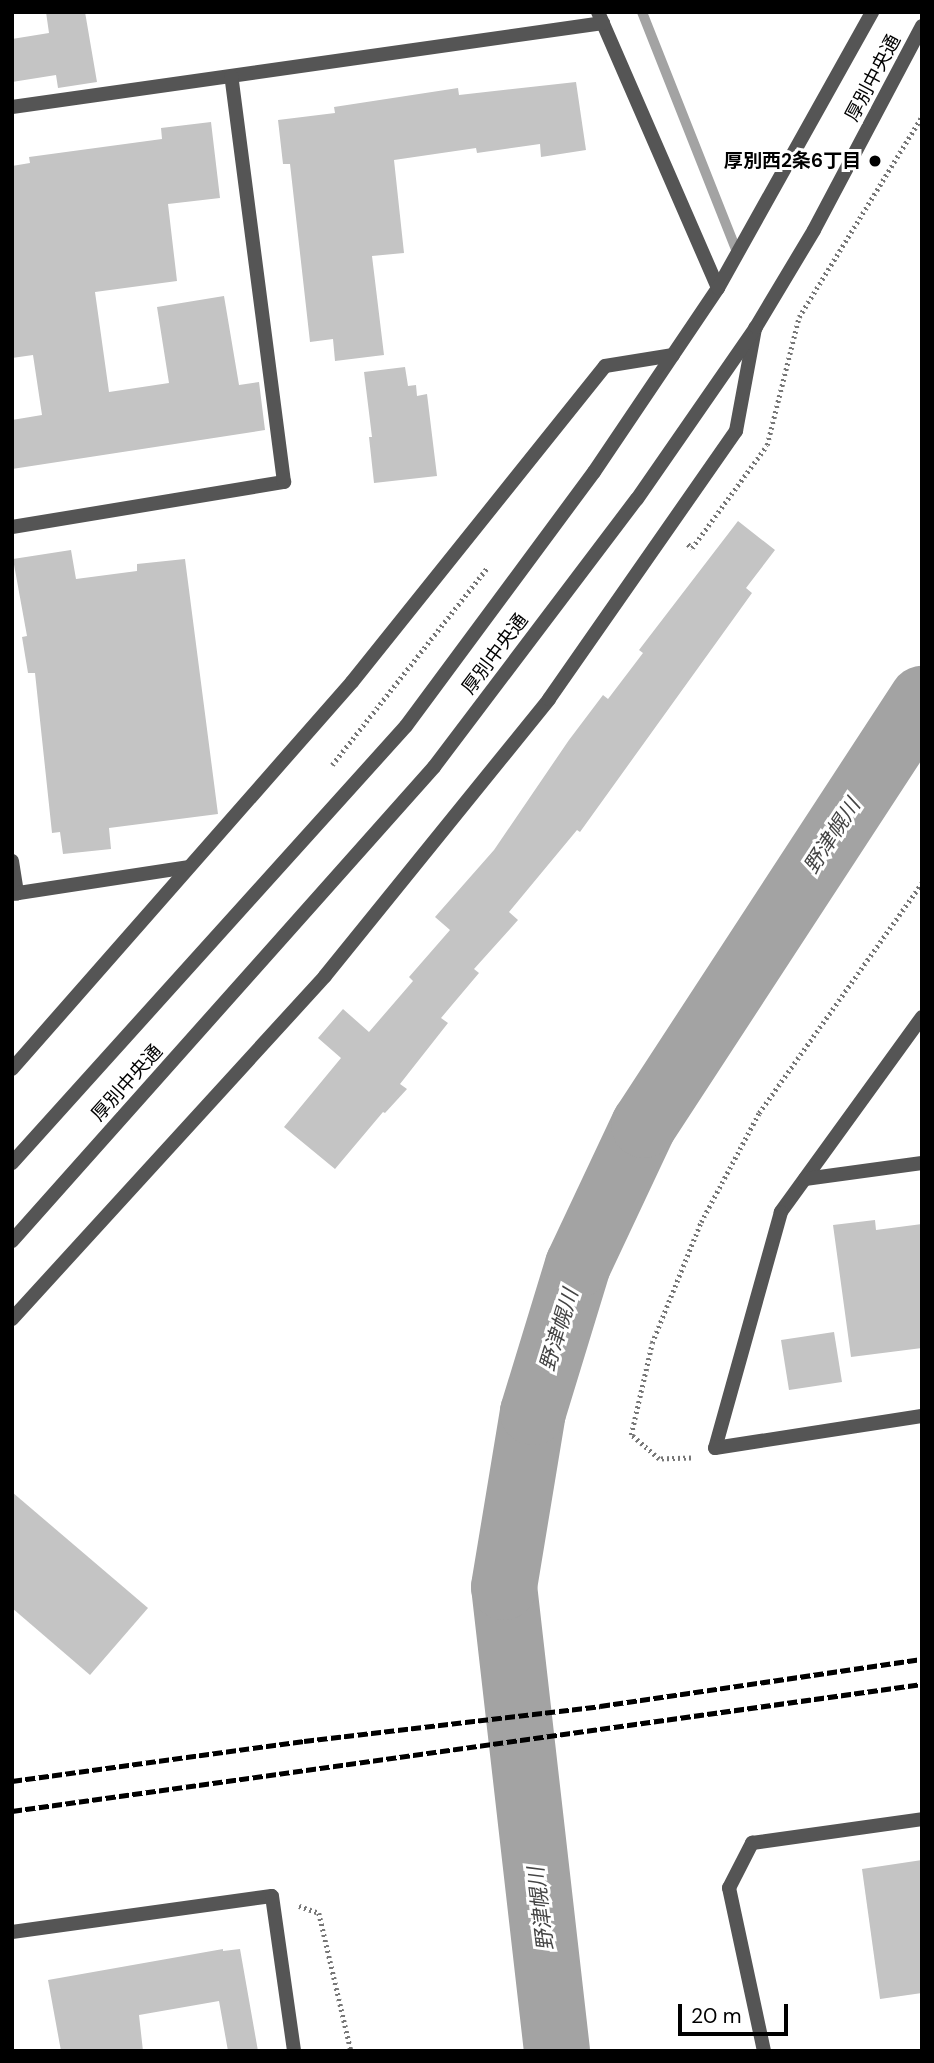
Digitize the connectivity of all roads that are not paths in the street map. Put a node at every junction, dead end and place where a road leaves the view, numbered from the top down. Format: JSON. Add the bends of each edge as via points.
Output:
{"nodes":[{"id":1,"x":872,"y":12,"type":"edge"},
{"id":2,"x":600,"y":18,"type":"edge"},
{"id":3,"x":922,"y":26,"type":"edge"},
{"id":4,"x":231,"y":76,"type":"junction"},
{"id":5,"x":12,"y":107,"type":"edge"},
{"id":6,"x":718,"y":288,"type":"junction"},
{"id":7,"x":755,"y":327,"type":"junction"},
{"id":8,"x":673,"y":355,"type":"junction"},
{"id":9,"x":12,"y":527,"type":"edge"},
{"id":10,"x":12,"y":861,"type":"edge"},
{"id":11,"x":188,"y":867,"type":"junction"},
{"id":12,"x":14,"y":894,"type":"edge"},
{"id":13,"x":922,"y":1017,"type":"edge"},
{"id":14,"x":12,"y":1069,"type":"edge"},
{"id":15,"x":12,"y":1163,"type":"edge"},
{"id":16,"x":922,"y":1163,"type":"edge"},
{"id":17,"x":805,"y":1179,"type":"junction"},
{"id":18,"x":12,"y":1241,"type":"edge"},
{"id":19,"x":12,"y":1319,"type":"edge"},
{"id":20,"x":922,"y":1416,"type":"edge"},
{"id":21,"x":922,"y":1819,"type":"edge"},
{"id":22,"x":12,"y":1932,"type":"edge"},
{"id":23,"x":294,"y":2051,"type":"edge"},
{"id":24,"x":764,"y":2051,"type":"edge"}],
"edges":[{"from":1,"to":6,"type":"street","name":"厚別中央通"},
{"from":2,"to":4,"type":"street"},
{"from":2,"to":6,"type":"street"},
{"from":3,"to":7,"type":"street","name":"厚別中央通","via":[[814,230]]},
{"from":4,"to":5,"type":"street"},
{"from":4,"to":9,"type":"street","via":[[284,482]]},
{"from":6,"to":8,"type":"street","name":"厚別中央通"},
{"from":7,"to":18,"type":"street","name":"厚別中央通","via":[[637,499],[434,767]]},
{"from":7,"to":19,"type":"street","via":[[736,431],[550,699],[325,976]]},
{"from":8,"to":11,"type":"street","via":[[605,366],[352,682]]},
{"from":8,"to":15,"type":"street","name":"厚別中央通","via":[[594,472],[406,726]]},
{"from":10,"to":12,"type":"street"},
{"from":11,"to":12,"type":"street"},
{"from":11,"to":14,"type":"street"},
{"from":13,"to":17,"type":"street"},
{"from":16,"to":17,"type":"street"},
{"from":17,"to":20,"type":"street","via":[[781,1212],[715,1448]]},
{"from":21,"to":24,"type":"street","via":[[752,1843],[729,1888]]},
{"from":22,"to":23,"type":"street","via":[[272,1896]]}]}
